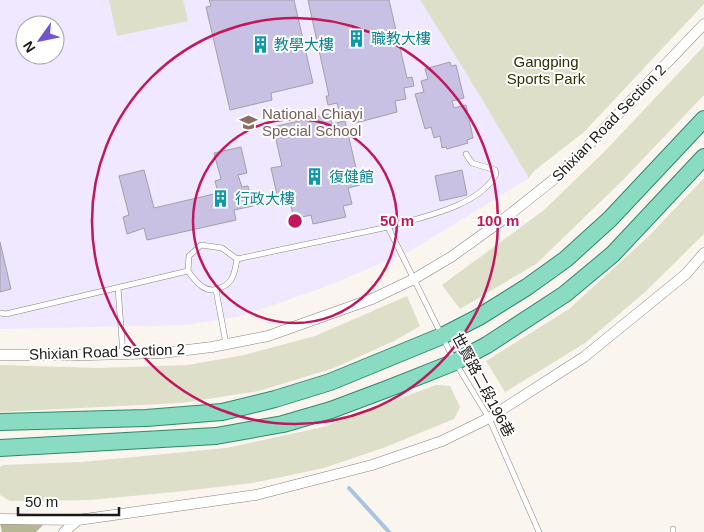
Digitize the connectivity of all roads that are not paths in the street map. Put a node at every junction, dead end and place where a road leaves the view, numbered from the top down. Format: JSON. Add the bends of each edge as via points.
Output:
{"nodes":[{"id":1,"x":704,"y":24,"type":"edge"},
{"id":2,"x":704,"y":119,"type":"edge"},
{"id":3,"x":466,"y":154,"type":"dead end"},
{"id":4,"x":704,"y":157,"type":"edge"},
{"id":5,"x":388,"y":227,"type":"junction"},
{"id":6,"x":704,"y":253,"type":"edge"},
{"id":7,"x":237,"y":258,"type":"junction"},
{"id":8,"x":188,"y":271,"type":"junction"},
{"id":9,"x":414,"y":279,"type":"junction"},
{"id":10,"x":118,"y":288,"type":"junction"},
{"id":11,"x":216,"y":290,"type":"junction"},
{"id":12,"x":0,"y":313,"type":"edge"},
{"id":13,"x":442,"y":336,"type":"junction"},
{"id":14,"x":226,"y":344,"type":"junction"},
{"id":15,"x":123,"y":354,"type":"junction"},
{"id":16,"x":0,"y":355,"type":"edge"},
{"id":17,"x":455,"y":362,"type":"junction"},
{"id":18,"x":490,"y":418,"type":"junction"},
{"id":19,"x":0,"y":422,"type":"edge"},
{"id":20,"x":0,"y":448,"type":"edge"},
{"id":21,"x":0,"y":519,"type":"edge"},
{"id":22,"x":78,"y":520,"type":"junction"},
{"id":23,"x":64,"y":532,"type":"edge"},
{"id":24,"x":540,"y":532,"type":"edge"}],
"edges":[{"from":1,"to":9,"type":"street","name":"Shixian Road Section 2","via":[[563,172],[504,219]]},
{"from":2,"to":13,"type":"main road","via":[[610,219],[566,258],[527,287]]},
{"from":3,"to":5,"type":"lane","via":[[472,163],[495,170],[491,184],[455,207]]},
{"from":4,"to":17,"type":"main road","via":[[613,254],[572,289],[487,345]]},
{"from":5,"to":7,"type":"lane"},
{"from":5,"to":9,"type":"lane","name":"世賢路二段196巷"},
{"from":6,"to":18,"type":"street","via":[[686,274],[584,357]]},
{"from":7,"to":8,"type":"lane","via":[[222,248],[201,245],[188,256]]},
{"from":7,"to":11,"type":"lane","via":[[232,278],[227,285]]},
{"from":8,"to":10,"type":"lane"},
{"from":8,"to":11,"type":"lane","via":[[206,289]]},
{"from":9,"to":13,"type":"lane","name":"世賢路二段196巷"},
{"from":9,"to":14,"type":"street","name":"Shixian Road Section 2","via":[[372,299],[268,336]]},
{"from":10,"to":12,"type":"lane"},
{"from":10,"to":15,"type":"lane"},
{"from":11,"to":14,"type":"lane"},
{"from":13,"to":17,"type":"lane","name":"世賢路二段196巷"},
{"from":13,"to":19,"type":"main road","via":[[330,382],[222,412],[146,418]]},
{"from":14,"to":15,"type":"street","name":"Shixian Road Section 2","via":[[162,353]]},
{"from":15,"to":16,"type":"street","name":"Shixian Road Section 2"},
{"from":17,"to":18,"type":"lane","name":"世賢路二段196巷"},
{"from":17,"to":20,"type":"main road","via":[[369,396],[283,424],[216,436]]},
{"from":18,"to":22,"type":"street","via":[[442,441],[372,466],[256,496]]},
{"from":18,"to":24,"type":"lane","name":"世賢路二段196巷"},
{"from":21,"to":22,"type":"street"},
{"from":22,"to":23,"type":"street"}]}
